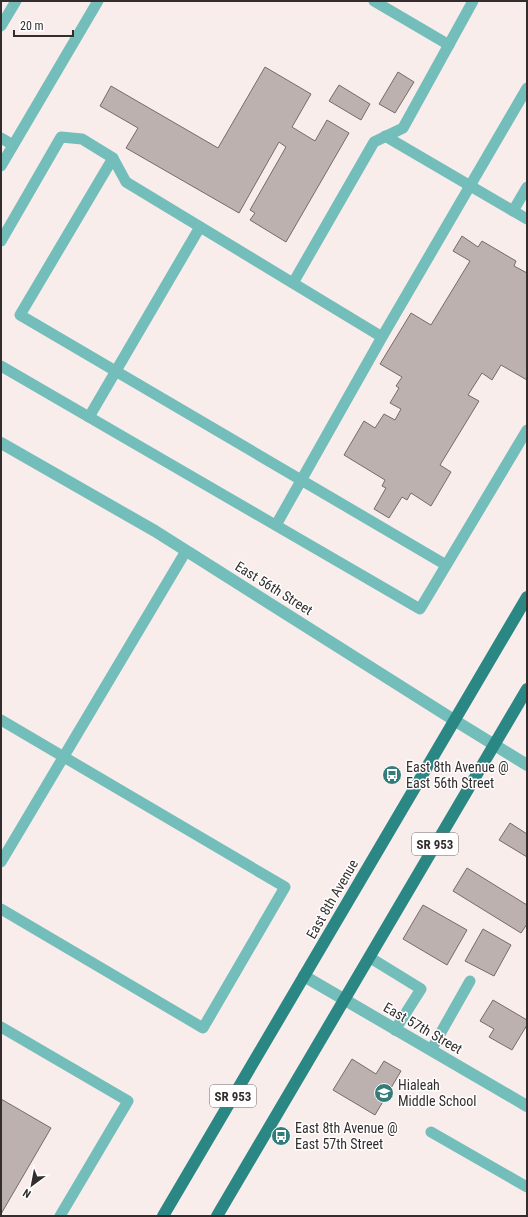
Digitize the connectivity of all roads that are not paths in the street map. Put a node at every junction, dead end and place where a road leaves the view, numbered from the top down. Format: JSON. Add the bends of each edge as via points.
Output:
{"nodes":[{"id":1,"x":16,"y":1,"type":"edge"},
{"id":2,"x":98,"y":1,"type":"edge"},
{"id":3,"x":374,"y":1,"type":"edge"},
{"id":4,"x":473,"y":1,"type":"edge"},
{"id":5,"x":1,"y":26,"type":"edge"},
{"id":6,"x":449,"y":45,"type":"junction"},
{"id":7,"x":527,"y":88,"type":"edge"},
{"id":8,"x":386,"y":136,"type":"junction"},
{"id":9,"x":1,"y":138,"type":"edge"},
{"id":10,"x":13,"y":145,"type":"junction"},
{"id":11,"x":113,"y":158,"type":"junction"},
{"id":12,"x":1,"y":166,"type":"edge"},
{"id":13,"x":470,"y":186,"type":"junction"},
{"id":14,"x":527,"y":187,"type":"edge"},
{"id":15,"x":513,"y":211,"type":"junction"},
{"id":16,"x":527,"y":219,"type":"edge"},
{"id":17,"x":200,"y":228,"type":"junction"},
{"id":18,"x":1,"y":240,"type":"edge"},
{"id":19,"x":293,"y":284,"type":"junction"},
{"id":20,"x":382,"y":337,"type":"junction"},
{"id":21,"x":1,"y":366,"type":"edge"},
{"id":22,"x":116,"y":371,"type":"junction"},
{"id":23,"x":89,"y":417,"type":"junction"},
{"id":24,"x":527,"y":430,"type":"edge"},
{"id":25,"x":1,"y":443,"type":"edge"},
{"id":26,"x":301,"y":481,"type":"junction"},
{"id":27,"x":276,"y":525,"type":"junction"},
{"id":28,"x":186,"y":551,"type":"junction"},
{"id":29,"x":446,"y":565,"type":"junction"},
{"id":30,"x":527,"y":597,"type":"edge"},
{"id":31,"x":527,"y":689,"type":"edge"},
{"id":32,"x":1,"y":720,"type":"edge"},
{"id":33,"x":454,"y":720,"type":"junction"},
{"id":34,"x":494,"y":745,"type":"junction"},
{"id":35,"x":64,"y":757,"type":"junction"},
{"id":36,"x":527,"y":765,"type":"edge"},
{"id":37,"x":1,"y":862,"type":"edge"},
{"id":38,"x":1,"y":909,"type":"edge"},
{"id":39,"x":369,"y":957,"type":"junction"},
{"id":40,"x":304,"y":976,"type":"junction"},
{"id":41,"x":470,"y":981,"type":"dead end"},
{"id":42,"x":344,"y":1000,"type":"junction"},
{"id":43,"x":1,"y":1027,"type":"edge"},
{"id":44,"x":395,"y":1030,"type":"junction"},
{"id":45,"x":431,"y":1050,"type":"junction"},
{"id":46,"x":527,"y":1106,"type":"edge"},
{"id":47,"x":431,"y":1132,"type":"dead end"},
{"id":48,"x":527,"y":1187,"type":"edge"},
{"id":49,"x":60,"y":1216,"type":"edge"},
{"id":50,"x":163,"y":1216,"type":"edge"},
{"id":51,"x":217,"y":1216,"type":"edge"}],
"edges":[{"from":1,"to":5,"type":"lane"},
{"from":2,"to":10,"type":"lane"},
{"from":3,"to":6,"type":"lane"},
{"from":4,"to":6,"type":"lane"},
{"from":6,"to":8,"type":"lane","via":[[402,128]]},
{"from":7,"to":13,"type":"lane"},
{"from":8,"to":13,"type":"lane"},
{"from":8,"to":19,"type":"lane","via":[[374,142]]},
{"from":9,"to":10,"type":"lane"},
{"from":10,"to":12,"type":"lane"},
{"from":11,"to":17,"type":"lane","via":[[126,182]]},
{"from":11,"to":18,"type":"lane","via":[[82,139],[61,136]]},
{"from":11,"to":22,"type":"lane","via":[[20,315]]},
{"from":13,"to":15,"type":"lane"},
{"from":13,"to":20,"type":"lane"},
{"from":14,"to":15,"type":"lane"},
{"from":15,"to":16,"type":"lane"},
{"from":17,"to":19,"type":"lane"},
{"from":17,"to":22,"type":"lane"},
{"from":19,"to":20,"type":"lane"},
{"from":20,"to":26,"type":"lane"},
{"from":21,"to":23,"type":"lane"},
{"from":22,"to":23,"type":"lane"},
{"from":22,"to":26,"type":"lane"},
{"from":23,"to":27,"type":"lane"},
{"from":24,"to":29,"type":"lane"},
{"from":25,"to":28,"type":"street","name":"East 56th Street"},
{"from":26,"to":27,"type":"lane"},
{"from":26,"to":29,"type":"lane"},
{"from":27,"to":29,"type":"lane","via":[[420,609]]},
{"from":28,"to":33,"type":"street","name":"East 56th Street"},
{"from":28,"to":35,"type":"lane"},
{"from":30,"to":33,"type":"main road","name":"East 8th Avenue","number":"SR 953"},
{"from":31,"to":34,"type":"main road","number":"SR 953"},
{"from":32,"to":35,"type":"lane"},
{"from":33,"to":34,"type":"street","name":"East 56th Street"},
{"from":33,"to":40,"type":"main road","name":"East 8th Avenue","number":"SR 953"},
{"from":34,"to":36,"type":"street","name":"East 56th Street"},
{"from":34,"to":39,"type":"main road","number":"SR 953"},
{"from":35,"to":37,"type":"lane"},
{"from":35,"to":38,"type":"lane","via":[[285,887],[203,1028]]},
{"from":39,"to":42,"type":"main road","number":"SR 953"},
{"from":39,"to":44,"type":"lane","via":[[421,989]]},
{"from":40,"to":42,"type":"street","name":"East 57th Street"},
{"from":40,"to":50,"type":"main road","name":"East 8th Avenue","number":"SR 953"},
{"from":41,"to":45,"type":"lane"},
{"from":42,"to":44,"type":"street","name":"East 57th Street"},
{"from":42,"to":51,"type":"main road","number":"SR 953"},
{"from":43,"to":49,"type":"lane","via":[[128,1101]]},
{"from":44,"to":45,"type":"street","name":"East 57th Street"},
{"from":45,"to":46,"type":"street","name":"East 57th Street"},
{"from":47,"to":48,"type":"lane"}]}
